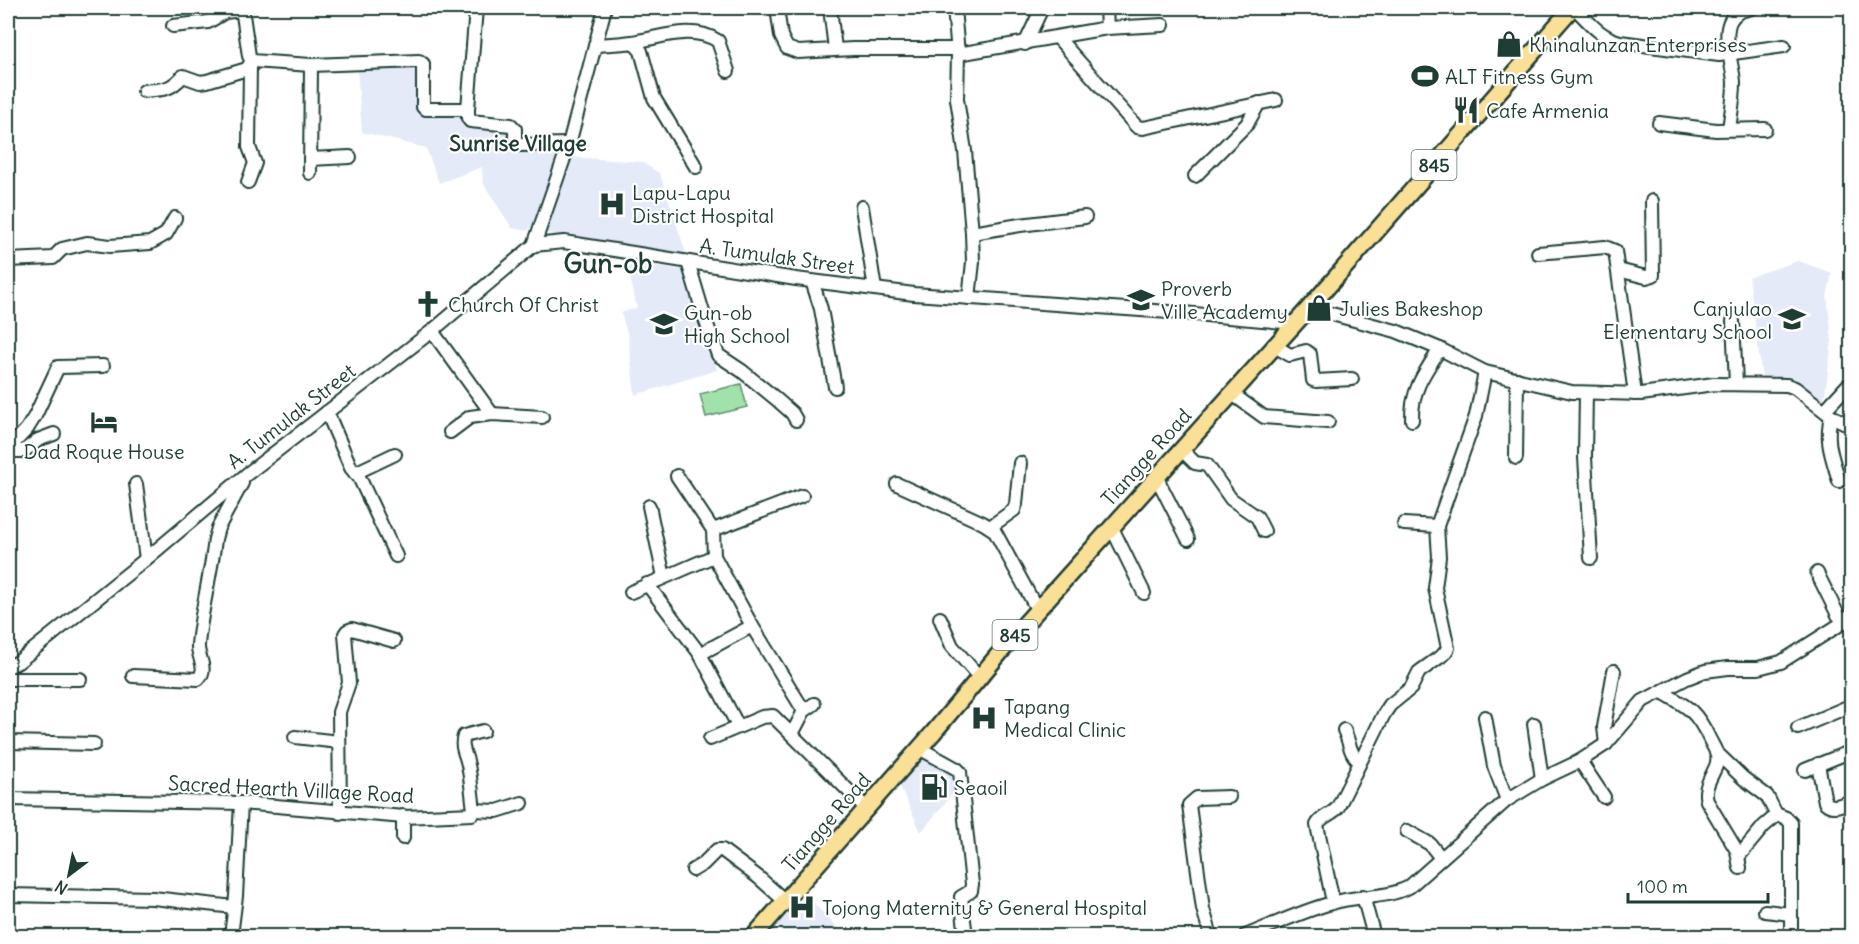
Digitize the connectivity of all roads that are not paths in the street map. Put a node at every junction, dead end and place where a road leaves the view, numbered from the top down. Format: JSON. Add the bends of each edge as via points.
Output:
{"nodes":[{"id":1,"x":476,"y":8,"type":"edge"},
{"id":2,"x":605,"y":8,"type":"edge"},
{"id":3,"x":777,"y":8,"type":"edge"},
{"id":4,"x":830,"y":8,"type":"edge"},
{"id":5,"x":954,"y":8,"type":"edge"},
{"id":6,"x":1042,"y":8,"type":"edge"},
{"id":7,"x":1107,"y":8,"type":"edge"},
{"id":8,"x":1574,"y":8,"type":"edge"},
{"id":9,"x":1752,"y":8,"type":"edge"},
{"id":10,"x":242,"y":9,"type":"edge"},
{"id":11,"x":1738,"y":10,"type":"edge"},
{"id":12,"x":1163,"y":25,"type":"dead end"},
{"id":13,"x":173,"y":26,"type":"dead end"},
{"id":14,"x":1107,"y":28,"type":"junction"},
{"id":15,"x":1058,"y":38,"type":"junction"},
{"id":16,"x":633,"y":42,"type":"junction"},
{"id":17,"x":1025,"y":44,"type":"junction"},
{"id":18,"x":595,"y":45,"type":"junction"},
{"id":19,"x":1784,"y":46,"type":"dead end"},
{"id":20,"x":835,"y":49,"type":"junction"},
{"id":21,"x":958,"y":51,"type":"junction"},
{"id":22,"x":1728,"y":55,"type":"junction"},
{"id":23,"x":251,"y":63,"type":"junction"},
{"id":24,"x":311,"y":65,"type":"junction"},
{"id":25,"x":728,"y":71,"type":"dead end"},
{"id":26,"x":144,"y":91,"type":"dead end"},
{"id":27,"x":1276,"y":100,"type":"dead end"},
{"id":28,"x":1259,"y":103,"type":"junction"},
{"id":29,"x":468,"y":109,"type":"junction"},
{"id":30,"x":1659,"y":123,"type":"dead end"},
{"id":31,"x":1729,"y":129,"type":"junction"},
{"id":32,"x":1766,"y":129,"type":"dead end"},
{"id":33,"x":569,"y":144,"type":"junction"},
{"id":34,"x":350,"y":157,"type":"dead end"},
{"id":35,"x":310,"y":159,"type":"junction"},
{"id":36,"x":696,"y":167,"type":"dead end"},
{"id":37,"x":310,"y":173,"type":"dead end"},
{"id":38,"x":1195,"y":176,"type":"dead end"},
{"id":39,"x":248,"y":183,"type":"dead end"},
{"id":40,"x":1652,"y":201,"type":"dead end"},
{"id":41,"x":862,"y":207,"type":"dead end"},
{"id":42,"x":1085,"y":217,"type":"dead end"},
{"id":43,"x":175,"y":218,"type":"dead end"},
{"id":44,"x":972,"y":233,"type":"junction"},
{"id":45,"x":534,"y":245,"type":"junction"},
{"id":46,"x":1538,"y":253,"type":"dead end"},
{"id":47,"x":8,"y":260,"type":"edge"},
{"id":48,"x":688,"y":262,"type":"junction"},
{"id":49,"x":1618,"y":270,"type":"junction"},
{"id":50,"x":812,"y":281,"type":"junction"},
{"id":51,"x":875,"y":289,"type":"junction"},
{"id":52,"x":969,"y":298,"type":"junction"},
{"id":53,"x":1309,"y":308,"type":"junction"},
{"id":54,"x":1733,"y":321,"type":"dead end"},
{"id":55,"x":1295,"y":323,"type":"junction"},
{"id":56,"x":432,"y":331,"type":"junction"},
{"id":57,"x":1273,"y":345,"type":"junction"},
{"id":58,"x":1440,"y":349,"type":"junction"},
{"id":59,"x":103,"y":366,"type":"dead end"},
{"id":60,"x":1485,"y":372,"type":"junction"},
{"id":61,"x":1851,"y":372,"type":"edge"},
{"id":62,"x":1352,"y":379,"type":"dead end"},
{"id":63,"x":1517,"y":379,"type":"junction"},
{"id":64,"x":1736,"y":383,"type":"junction"},
{"id":65,"x":1849,"y":385,"type":"edge"},
{"id":66,"x":835,"y":387,"type":"dead end"},
{"id":67,"x":1231,"y":393,"type":"junction"},
{"id":68,"x":1586,"y":393,"type":"junction"},
{"id":69,"x":1635,"y":394,"type":"junction"},
{"id":70,"x":327,"y":412,"type":"junction"},
{"id":71,"x":1828,"y":413,"type":"junction"},
{"id":72,"x":492,"y":414,"type":"junction"},
{"id":73,"x":542,"y":417,"type":"dead end"},
{"id":74,"x":796,"y":420,"type":"dead end"},
{"id":75,"x":1412,"y":420,"type":"dead end"},
{"id":76,"x":1328,"y":422,"type":"dead end"},
{"id":77,"x":1851,"y":426,"type":"edge"},
{"id":78,"x":450,"y":432,"type":"dead end"},
{"id":79,"x":54,"y":434,"type":"dead end"},
{"id":80,"x":8,"y":450,"type":"edge"},
{"id":81,"x":1182,"y":450,"type":"junction"},
{"id":82,"x":396,"y":454,"type":"dead end"},
{"id":83,"x":1516,"y":458,"type":"dead end"},
{"id":84,"x":1020,"y":464,"type":"dead end"},
{"id":85,"x":355,"y":473,"type":"junction"},
{"id":86,"x":247,"y":474,"type":"junction"},
{"id":87,"x":676,"y":476,"type":"dead end"},
{"id":88,"x":1157,"y":478,"type":"junction"},
{"id":89,"x":1839,"y":481,"type":"dead end"},
{"id":90,"x":136,"y":484,"type":"dead end"},
{"id":91,"x":897,"y":484,"type":"dead end"},
{"id":92,"x":802,"y":496,"type":"dead end"},
{"id":93,"x":649,"y":506,"type":"dead end"},
{"id":94,"x":1404,"y":524,"type":"dead end"},
{"id":95,"x":1437,"y":526,"type":"junction"},
{"id":96,"x":990,"y":527,"type":"junction"},
{"id":97,"x":1112,"y":528,"type":"junction"},
{"id":98,"x":713,"y":530,"type":"junction"},
{"id":99,"x":1264,"y":531,"type":"dead end"},
{"id":100,"x":1188,"y":539,"type":"dead end"},
{"id":101,"x":714,"y":555,"type":"junction"},
{"id":102,"x":396,"y":556,"type":"dead end"},
{"id":103,"x":1591,"y":558,"type":"dead end"},
{"id":104,"x":146,"y":559,"type":"junction"},
{"id":105,"x":1817,"y":573,"type":"dead end"},
{"id":106,"x":664,"y":577,"type":"junction"},
{"id":107,"x":647,"y":584,"type":"junction"},
{"id":108,"x":630,"y":592,"type":"dead end"},
{"id":109,"x":1144,"y":593,"type":"dead end"},
{"id":110,"x":1038,"y":611,"type":"junction"},
{"id":111,"x":940,"y":618,"type":"dead end"},
{"id":112,"x":1848,"y":618,"type":"edge"},
{"id":113,"x":752,"y":626,"type":"junction"},
{"id":114,"x":394,"y":641,"type":"dead end"},
{"id":115,"x":700,"y":654,"type":"junction"},
{"id":116,"x":8,"y":667,"type":"edge"},
{"id":117,"x":1614,"y":671,"type":"dead end"},
{"id":118,"x":133,"y":676,"type":"dead end"},
{"id":119,"x":80,"y":678,"type":"dead end"},
{"id":120,"x":980,"y":678,"type":"junction"},
{"id":121,"x":8,"y":679,"type":"edge"},
{"id":122,"x":1662,"y":692,"type":"junction"},
{"id":123,"x":1851,"y":705,"type":"edge"},
{"id":124,"x":1485,"y":717,"type":"dead end"},
{"id":125,"x":1534,"y":724,"type":"dead end"},
{"id":126,"x":738,"y":726,"type":"junction"},
{"id":127,"x":1798,"y":728,"type":"dead end"},
{"id":128,"x":1344,"y":730,"type":"dead end"},
{"id":129,"x":483,"y":731,"type":"dead end"},
{"id":130,"x":792,"y":734,"type":"junction"},
{"id":131,"x":295,"y":737,"type":"dead end"},
{"id":132,"x":710,"y":739,"type":"dead end"},
{"id":133,"x":8,"y":742,"type":"edge"},
{"id":134,"x":339,"y":742,"type":"junction"},
{"id":135,"x":94,"y":744,"type":"dead end"},
{"id":136,"x":1606,"y":744,"type":"junction"},
{"id":137,"x":920,"y":748,"type":"junction"},
{"id":138,"x":1851,"y":751,"type":"edge"},
{"id":139,"x":1718,"y":754,"type":"junction"},
{"id":140,"x":1580,"y":761,"type":"junction"},
{"id":141,"x":1360,"y":762,"type":"junction"},
{"id":142,"x":1818,"y":764,"type":"junction"},
{"id":143,"x":1805,"y":770,"type":"dead end"},
{"id":144,"x":1542,"y":779,"type":"junction"},
{"id":145,"x":1229,"y":797,"type":"dead end"},
{"id":146,"x":1604,"y":797,"type":"dead end"},
{"id":147,"x":8,"y":799,"type":"edge"},
{"id":148,"x":1507,"y":800,"type":"junction"},
{"id":149,"x":1851,"y":801,"type":"edge"},
{"id":150,"x":241,"y":803,"type":"junction"},
{"id":151,"x":522,"y":803,"type":"dead end"},
{"id":152,"x":866,"y":808,"type":"junction"},
{"id":153,"x":474,"y":810,"type":"junction"},
{"id":154,"x":340,"y":813,"type":"junction"},
{"id":155,"x":1778,"y":815,"type":"junction"},
{"id":156,"x":403,"y":816,"type":"junction"},
{"id":157,"x":1407,"y":831,"type":"dead end"},
{"id":158,"x":404,"y":838,"type":"dead end"},
{"id":159,"x":1441,"y":858,"type":"junction"},
{"id":160,"x":693,"y":870,"type":"dead end"},
{"id":161,"x":8,"y":895,"type":"edge"},
{"id":162,"x":1363,"y":896,"type":"junction"},
{"id":163,"x":785,"y":901,"type":"junction"},
{"id":164,"x":1333,"y":902,"type":"junction"},
{"id":165,"x":234,"y":907,"type":"junction"},
{"id":166,"x":1765,"y":911,"type":"dead end"},
{"id":167,"x":1791,"y":914,"type":"junction"},
{"id":168,"x":231,"y":936,"type":"edge"},
{"id":169,"x":754,"y":936,"type":"edge"},
{"id":170,"x":966,"y":936,"type":"edge"},
{"id":171,"x":1211,"y":936,"type":"edge"},
{"id":172,"x":1245,"y":936,"type":"edge"},
{"id":173,"x":1374,"y":936,"type":"edge"},
{"id":174,"x":1791,"y":936,"type":"edge"}],
"edges":[{"from":1,"to":29,"type":"street"},
{"from":2,"to":18,"type":"street"},
{"from":3,"to":20,"type":"street","via":[[787,48],[798,52]]},
{"from":4,"to":20,"type":"street"},
{"from":5,"to":21,"type":"street"},
{"from":6,"to":17,"type":"street"},
{"from":7,"to":14,"type":"street"},
{"from":8,"to":22,"type":"street","via":[[1608,39]]},
{"from":8,"to":53,"type":"main road","name":"Tiangge Road","number":"845"},
{"from":9,"to":11,"type":"street"},
{"from":10,"to":13,"type":"street","via":[[225,12],[208,22]]},
{"from":10,"to":23,"type":"street"},
{"from":11,"to":22,"type":"street","via":[[1730,26]]},
{"from":12,"to":14,"type":"street"},
{"from":14,"to":15,"type":"street"},
{"from":15,"to":17,"type":"street"},
{"from":15,"to":28,"type":"street","via":[[1137,127]]},
{"from":16,"to":18,"type":"street"},
{"from":16,"to":25,"type":"street","via":[[662,35],[703,33],[718,41]]},
{"from":16,"to":36,"type":"street","via":[[641,51],[654,98]]},
{"from":17,"to":21,"type":"street"},
{"from":18,"to":33,"type":"street"},
{"from":19,"to":22,"type":"street"},
{"from":20,"to":21,"type":"street"},
{"from":21,"to":44,"type":"street","via":[[957,99]]},
{"from":22,"to":31,"type":"street","via":[[1734,85]]},
{"from":23,"to":24,"type":"street"},
{"from":23,"to":26,"type":"street","via":[[237,73],[207,81],[183,76],[169,88]]},
{"from":23,"to":39,"type":"street","via":[[249,147],[255,163]]},
{"from":24,"to":29,"type":"street","via":[[419,61],[423,64],[423,106]]},
{"from":24,"to":35,"type":"street"},
{"from":27,"to":28,"type":"street"},
{"from":28,"to":38,"type":"street","via":[[1247,124]]},
{"from":29,"to":33,"type":"street","via":[[470,121],[513,126],[518,145]]},
{"from":30,"to":31,"type":"street"},
{"from":31,"to":32,"type":"street"},
{"from":33,"to":45,"type":"street"},
{"from":34,"to":35,"type":"street"},
{"from":35,"to":37,"type":"street"},
{"from":40,"to":49,"type":"street","via":[[1653,275]]},
{"from":41,"to":51,"type":"street"},
{"from":42,"to":44,"type":"street"},
{"from":43,"to":47,"type":"street","via":[[166,234],[150,243],[87,243],[62,249],[53,258]]},
{"from":44,"to":52,"type":"street"},
{"from":45,"to":48,"type":"street","name":"A. Tumulak Street","via":[[564,242]]},
{"from":45,"to":56,"type":"street","name":"A. Tumulak Street"},
{"from":46,"to":49,"type":"street","via":[[1605,247],[1615,251]]},
{"from":48,"to":50,"type":"street","name":"A. Tumulak Street"},
{"from":48,"to":74,"type":"street","via":[[718,355],[775,398]]},
{"from":49,"to":69,"type":"street"},
{"from":50,"to":51,"type":"street","name":"A. Tumulak Street"},
{"from":50,"to":66,"type":"street"},
{"from":51,"to":52,"type":"street","name":"A. Tumulak Street"},
{"from":52,"to":55,"type":"street","name":"A. Tumulak Street"},
{"from":53,"to":55,"type":"main road","name":"Tiangge Road","number":"845"},
{"from":53,"to":58,"type":"street","via":[[1396,331]]},
{"from":54,"to":64,"type":"street"},
{"from":55,"to":57,"type":"main road","name":"Tiangge Road","number":"845"},
{"from":56,"to":70,"type":"street","name":"A. Tumulak Street"},
{"from":56,"to":72,"type":"street"},
{"from":57,"to":62,"type":"street","via":[[1290,355],[1306,351],[1310,354],[1313,380]]},
{"from":57,"to":67,"type":"main road","name":"Tiangge Road","number":"845"},
{"from":58,"to":60,"type":"street"},
{"from":58,"to":75,"type":"street","via":[[1419,381]]},
{"from":59,"to":80,"type":"street","via":[[58,367],[35,416]]},
{"from":60,"to":63,"type":"street"},
{"from":60,"to":95,"type":"street","via":[[1472,426]]},
{"from":61,"to":65,"type":"street"},
{"from":63,"to":68,"type":"street"},
{"from":63,"to":83,"type":"street"},
{"from":64,"to":69,"type":"street"},
{"from":64,"to":71,"type":"street","via":[[1795,388]]},
{"from":65,"to":71,"type":"street"},
{"from":67,"to":76,"type":"street","via":[[1264,417]]},
{"from":67,"to":81,"type":"main road","name":"Tiangge Road","number":"845"},
{"from":68,"to":69,"type":"street"},
{"from":68,"to":103,"type":"street"},
{"from":70,"to":85,"type":"street"},
{"from":70,"to":86,"type":"street","name":"A. Tumulak Street"},
{"from":71,"to":77,"type":"street"},
{"from":71,"to":89,"type":"street","via":[[1827,432]]},
{"from":72,"to":73,"type":"street"},
{"from":72,"to":78,"type":"street","via":[[470,417]]},
{"from":79,"to":80,"type":"street","via":[[24,451]]},
{"from":81,"to":88,"type":"main road","name":"Tiangge Road","number":"845"},
{"from":81,"to":99,"type":"street","via":[[1195,463],[1207,465],[1231,500],[1257,517]]},
{"from":82,"to":85,"type":"street"},
{"from":84,"to":96,"type":"street","via":[[1014,510]]},
{"from":85,"to":102,"type":"street"},
{"from":86,"to":104,"type":"street","name":"A. Tumulak Street"},
{"from":86,"to":118,"type":"street","via":[[218,528],[198,649],[204,670],[201,677]]},
{"from":87,"to":98,"type":"street"},
{"from":88,"to":97,"type":"main road","name":"Tiangge Road","number":"845"},
{"from":88,"to":100,"type":"street"},
{"from":90,"to":104,"type":"street"},
{"from":91,"to":96,"type":"street"},
{"from":92,"to":98,"type":"street"},
{"from":93,"to":106,"type":"street"},
{"from":94,"to":95,"type":"street"},
{"from":95,"to":141,"type":"street","via":[[1435,588],[1448,648],[1419,672],[1411,688],[1390,705]]},
{"from":96,"to":110,"type":"street"},
{"from":97,"to":109,"type":"street"},
{"from":97,"to":110,"type":"main road","name":"Tiangge Road","number":"845"},
{"from":98,"to":101,"type":"street"},
{"from":101,"to":106,"type":"street"},
{"from":101,"to":113,"type":"street"},
{"from":104,"to":116,"type":"street","name":"A. Tumulak Street"},
{"from":105,"to":112,"type":"street","via":[[1838,615]]},
{"from":106,"to":107,"type":"street"},
{"from":107,"to":108,"type":"street"},
{"from":107,"to":115,"type":"street"},
{"from":110,"to":120,"type":"main road","name":"Tiangge Road","number":"845"},
{"from":111,"to":120,"type":"street","via":[[952,646]]},
{"from":112,"to":122,"type":"street","via":[[1781,662],[1758,668],[1705,671]]},
{"from":113,"to":115,"type":"street"},
{"from":113,"to":130,"type":"street","via":[[809,707]]},
{"from":114,"to":134,"type":"street","via":[[352,629],[345,634],[349,683],[339,712]]},
{"from":115,"to":126,"type":"street"},
{"from":117,"to":136,"type":"street","via":[[1604,727]]},
{"from":119,"to":121,"type":"street"},
{"from":120,"to":137,"type":"main road","name":"Tiangge Road","number":"845"},
{"from":122,"to":136,"type":"street","via":[[1643,701]]},
{"from":122,"to":139,"type":"street","via":[[1695,714]]},
{"from":123,"to":127,"type":"street"},
{"from":124,"to":148,"type":"street","via":[[1494,766]]},
{"from":125,"to":144,"type":"street"},
{"from":126,"to":130,"type":"street","via":[[770,714]]},
{"from":126,"to":132,"type":"street"},
{"from":128,"to":141,"type":"street","via":[[1350,751]]},
{"from":129,"to":153,"type":"street","via":[[462,740]]},
{"from":130,"to":152,"type":"street"},
{"from":131,"to":134,"type":"street"},
{"from":133,"to":135,"type":"street"},
{"from":134,"to":154,"type":"street"},
{"from":136,"to":140,"type":"street"},
{"from":137,"to":152,"type":"main road","name":"Tiangge Road","number":"845"},
{"from":137,"to":170,"type":"street","via":[[960,772],[972,884],[971,891],[961,897]]},
{"from":138,"to":142,"type":"street"},
{"from":139,"to":155,"type":"street","via":[[1767,796]]},
{"from":139,"to":155,"type":"street","via":[[1705,793],[1739,862],[1764,826]]},
{"from":140,"to":144,"type":"street"},
{"from":140,"to":146,"type":"street"},
{"from":141,"to":164,"type":"street","via":[[1338,807],[1317,825]]},
{"from":142,"to":143,"type":"street"},
{"from":142,"to":149,"type":"street","via":[[1825,802],[1838,806]]},
{"from":144,"to":148,"type":"street"},
{"from":145,"to":171,"type":"street","via":[[1197,798],[1189,805],[1203,909]]},
{"from":147,"to":150,"type":"street","name":"Sacred Hearth Village Road"},
{"from":148,"to":159,"type":"street"},
{"from":150,"to":154,"type":"street","name":"Sacred Hearth Village Road"},
{"from":150,"to":165,"type":"street"},
{"from":151,"to":153,"type":"street","name":"Sacred Hearth Village Road","via":[[497,811]]},
{"from":152,"to":163,"type":"main road","name":"Tiangge Road","number":"845"},
{"from":153,"to":156,"type":"street","name":"Sacred Hearth Village Road","via":[[472,814]]},
{"from":154,"to":156,"type":"street","name":"Sacred Hearth Village Road"},
{"from":155,"to":167,"type":"street","via":[[1789,821],[1792,829]]},
{"from":156,"to":158,"type":"street"},
{"from":157,"to":159,"type":"street","via":[[1430,844]]},
{"from":159,"to":162,"type":"street","via":[[1400,892]]},
{"from":160,"to":163,"type":"street","via":[[722,850]]},
{"from":161,"to":165,"type":"street","via":[[153,898]]},
{"from":162,"to":164,"type":"street"},
{"from":162,"to":173,"type":"street"},
{"from":163,"to":169,"type":"main road","name":"Tiangge Road","number":"845"},
{"from":164,"to":172,"type":"street"},
{"from":165,"to":168,"type":"street"},
{"from":166,"to":167,"type":"street"},
{"from":167,"to":174,"type":"street"}]}
